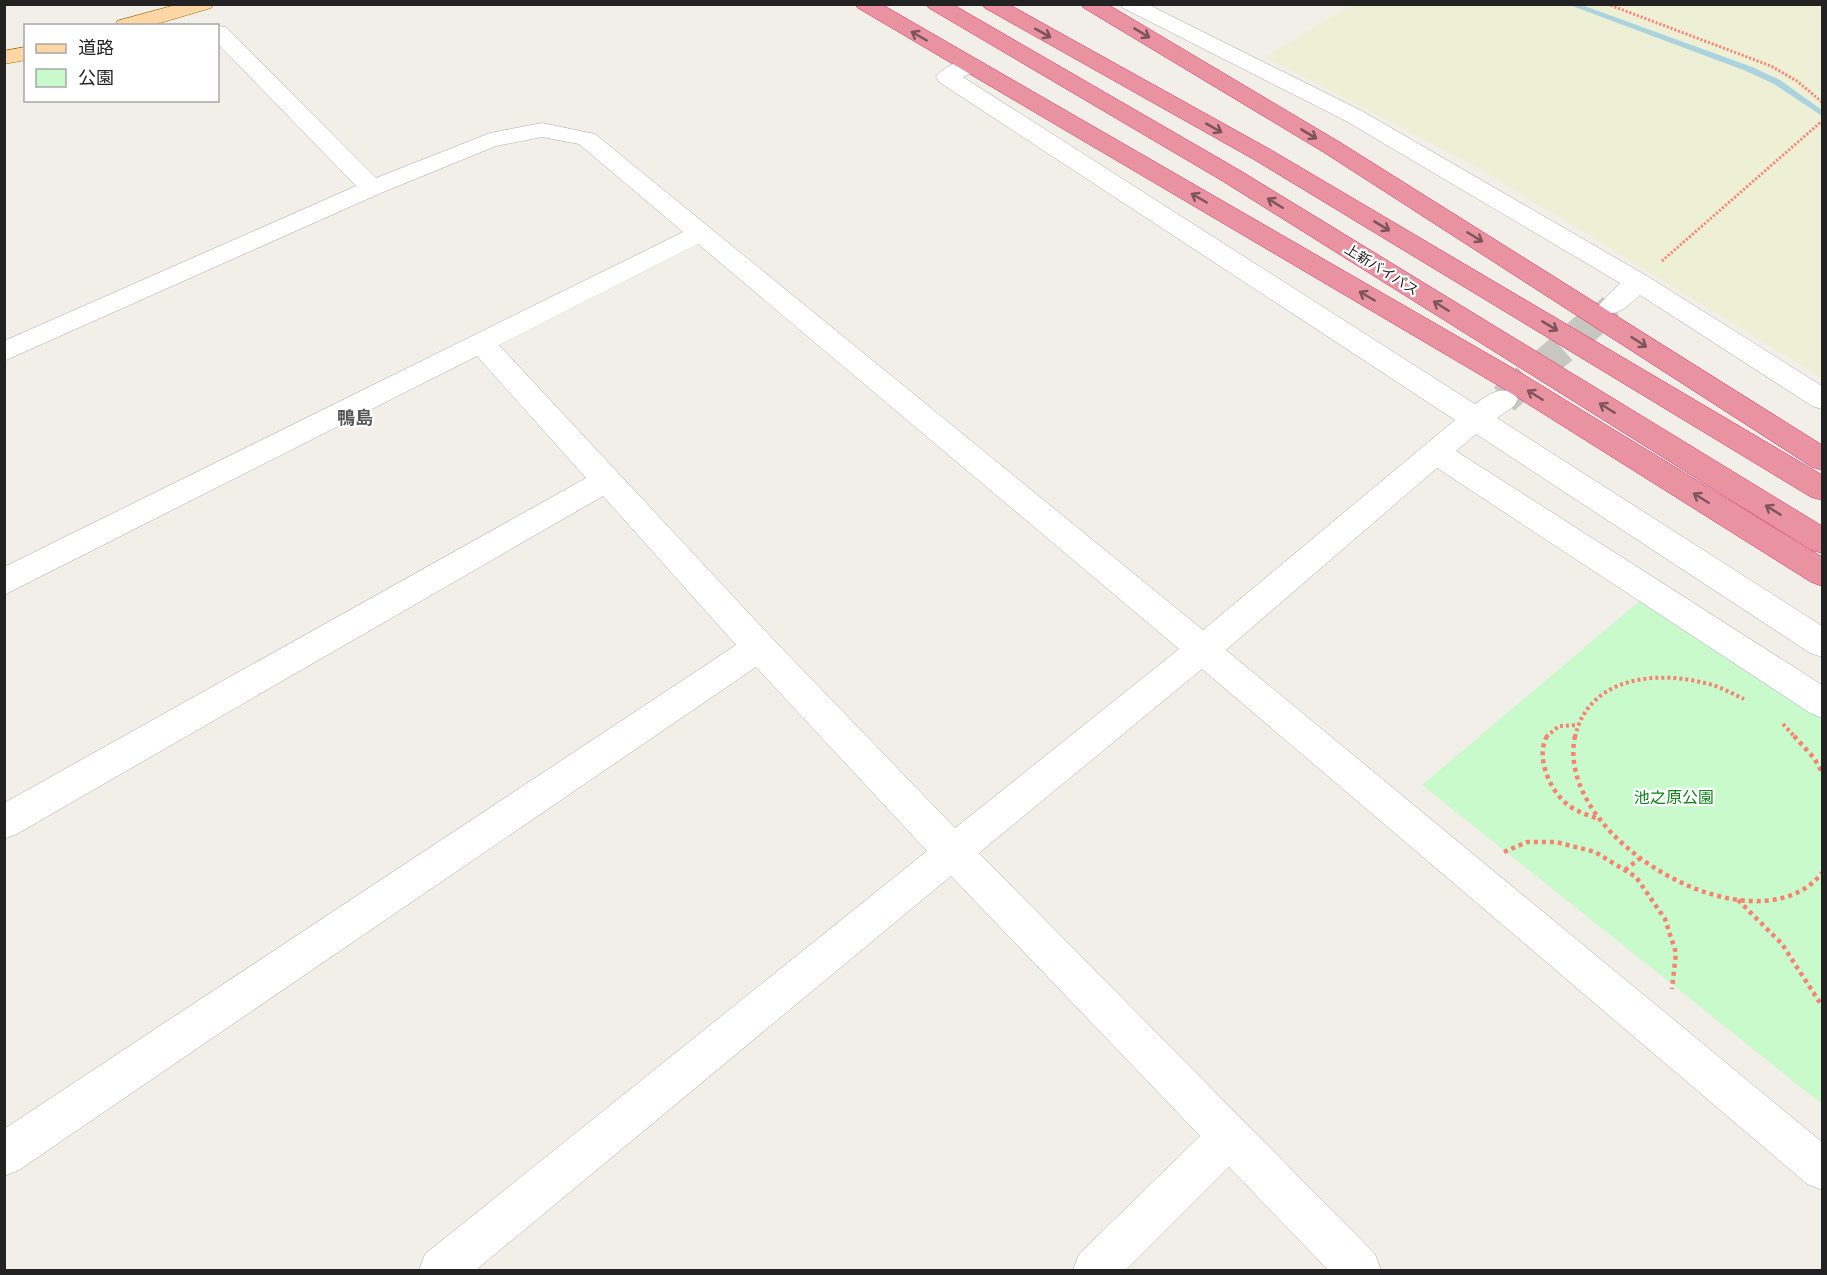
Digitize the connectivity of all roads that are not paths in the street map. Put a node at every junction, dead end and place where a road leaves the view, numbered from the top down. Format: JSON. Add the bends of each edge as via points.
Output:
{"nodes":[{"id":1,"x":865,"y":4,"type":"edge"},
{"id":2,"x":936,"y":4,"type":"edge"},
{"id":3,"x":992,"y":4,"type":"edge"},
{"id":4,"x":1092,"y":4,"type":"edge"},
{"id":5,"x":1130,"y":4,"type":"edge"},
{"id":6,"x":195,"y":5,"type":"edge"},
{"id":7,"x":132,"y":24,"type":"edge"},
{"id":8,"x":209,"y":24,"type":"edge"},
{"id":9,"x":219,"y":33,"type":"edge"},
{"id":10,"x":24,"y":53,"type":"edge"},
{"id":11,"x":4,"y":58,"type":"edge"},
{"id":12,"x":970,"y":65,"type":"junction"},
{"id":13,"x":372,"y":188,"type":"junction"},
{"id":14,"x":700,"y":233,"type":"junction"},
{"id":15,"x":1638,"y":282,"type":"junction"},
{"id":16,"x":1611,"y":306,"type":"tunnel mouth"},
{"id":17,"x":481,"y":343,"type":"junction"},
{"id":18,"x":4,"y":352,"type":"edge"},
{"id":19,"x":1504,"y":399,"type":"tunnel mouth"},
{"id":20,"x":1822,"y":399,"type":"edge"},
{"id":21,"x":1474,"y":418,"type":"junction"},
{"id":22,"x":1437,"y":453,"type":"junction"},
{"id":23,"x":1822,"y":459,"type":"edge"},
{"id":24,"x":607,"y":480,"type":"junction"},
{"id":25,"x":1822,"y":489,"type":"edge"},
{"id":26,"x":1822,"y":541,"type":"edge"},
{"id":27,"x":1822,"y":573,"type":"edge"},
{"id":28,"x":4,"y":582,"type":"edge"},
{"id":29,"x":1822,"y":643,"type":"edge"},
{"id":30,"x":759,"y":647,"type":"junction"},
{"id":31,"x":1203,"y":650,"type":"junction"},
{"id":32,"x":1822,"y":703,"type":"edge"},
{"id":33,"x":4,"y":822,"type":"edge"},
{"id":34,"x":954,"y":853,"type":"junction"},
{"id":35,"x":1230,"y":1137,"type":"junction"},
{"id":36,"x":4,"y":1155,"type":"edge"},
{"id":37,"x":1822,"y":1169,"type":"edge"},
{"id":38,"x":441,"y":1270,"type":"edge"},
{"id":39,"x":1095,"y":1270,"type":"edge"},
{"id":40,"x":1359,"y":1270,"type":"edge"}],
"edges":[{"from":12,"to":1,"type":"highway","one_way":true},
{"from":26,"to":2,"type":"highway","name":"上新バイパス","one_way":true,"via":[[1230,175]]},
{"from":3,"to":25,"type":"highway","one_way":true,"via":[[1263,155]]},
{"from":4,"to":23,"type":"highway","one_way":true,"via":[[1352,160]]},
{"from":5,"to":15,"type":"street","via":[[1354,116]]},
{"from":6,"to":7,"type":"main road"},
{"from":6,"to":8,"type":"street"},
{"from":9,"to":13,"type":"street"},
{"from":10,"to":11,"type":"main road"},
{"from":12,"to":21,"type":"street","via":[[947,77]]},
{"from":27,"to":12,"type":"highway","one_way":true,"via":[[1511,380]]},
{"from":13,"to":14,"type":"street","via":[[490,140],[542,130],[587,139]]},
{"from":13,"to":18,"type":"street"},
{"from":14,"to":17,"type":"street"},
{"from":14,"to":31,"type":"street"},
{"from":15,"to":16,"type":"street"},
{"from":15,"to":20,"type":"street"},
{"from":17,"to":24,"type":"street"},
{"from":17,"to":28,"type":"street"},
{"from":19,"to":21,"type":"street"},
{"from":21,"to":22,"type":"street"},
{"from":21,"to":29,"type":"street"},
{"from":22,"to":31,"type":"street"},
{"from":22,"to":32,"type":"street"},
{"from":24,"to":30,"type":"street"},
{"from":24,"to":33,"type":"street"},
{"from":30,"to":34,"type":"street"},
{"from":30,"to":36,"type":"street"},
{"from":31,"to":34,"type":"street"},
{"from":31,"to":37,"type":"street"},
{"from":34,"to":35,"type":"street"},
{"from":34,"to":38,"type":"street"},
{"from":35,"to":39,"type":"street"},
{"from":35,"to":40,"type":"street"}]}
